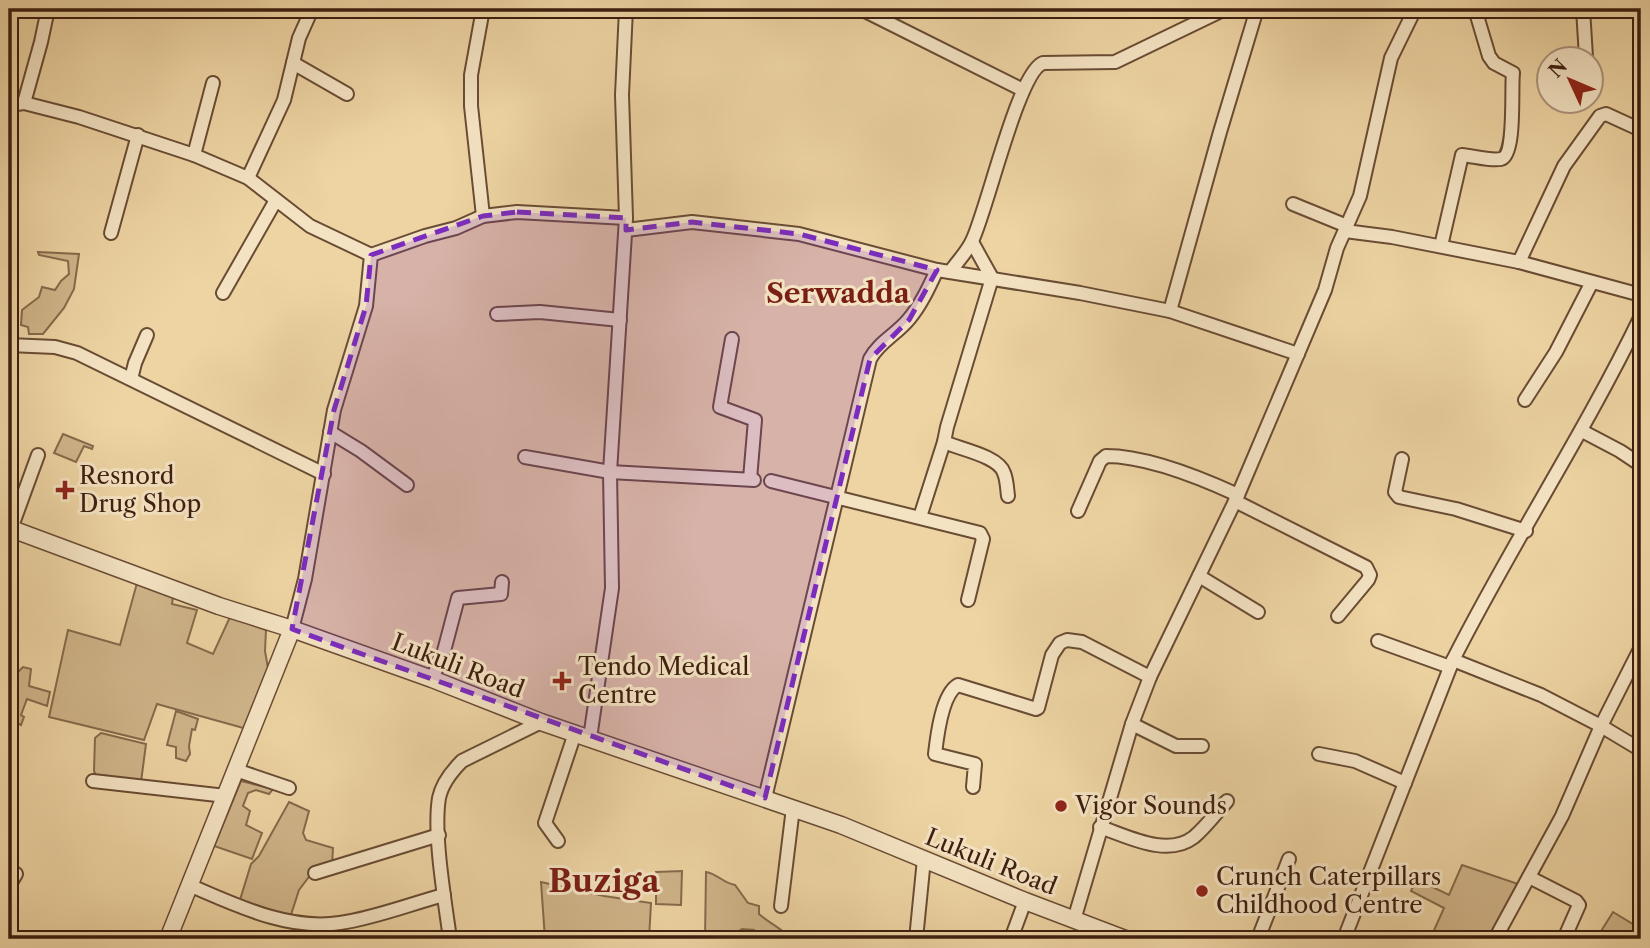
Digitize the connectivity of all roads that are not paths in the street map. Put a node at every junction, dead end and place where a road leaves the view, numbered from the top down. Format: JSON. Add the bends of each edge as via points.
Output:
{"nodes":[{"id":1,"x":48,"y":9,"type":"edge"},
{"id":2,"x":312,"y":9,"type":"edge"},
{"id":3,"x":483,"y":9,"type":"edge"},
{"id":4,"x":625,"y":9,"type":"edge"},
{"id":5,"x":860,"y":9,"type":"edge"},
{"id":6,"x":1224,"y":9,"type":"edge"},
{"id":7,"x":1257,"y":9,"type":"edge"},
{"id":8,"x":1415,"y":9,"type":"edge"},
{"id":9,"x":1475,"y":9,"type":"edge"},
{"id":10,"x":1583,"y":9,"type":"edge"},
{"id":11,"x":1585,"y":46,"type":"edge"},
{"id":12,"x":293,"y":63,"type":"junction"},
{"id":13,"x":213,"y":83,"type":"dead end"},
{"id":14,"x":1023,"y":90,"type":"junction"},
{"id":15,"x":347,"y":93,"type":"dead end"},
{"id":16,"x":24,"y":103,"type":"junction"},
{"id":17,"x":9,"y":105,"type":"edge"},
{"id":18,"x":1641,"y":130,"type":"edge"},
{"id":19,"x":138,"y":135,"type":"junction"},
{"id":20,"x":194,"y":155,"type":"junction"},
{"id":21,"x":248,"y":178,"type":"junction"},
{"id":22,"x":276,"y":200,"type":"junction"},
{"id":23,"x":1293,"y":204,"type":"dead end"},
{"id":24,"x":483,"y":216,"type":"junction"},
{"id":25,"x":626,"y":224,"type":"junction"},
{"id":26,"x":1346,"y":228,"type":"junction"},
{"id":27,"x":111,"y":233,"type":"dead end"},
{"id":28,"x":972,"y":242,"type":"junction"},
{"id":29,"x":1441,"y":246,"type":"junction"},
{"id":30,"x":371,"y":255,"type":"junction"},
{"id":31,"x":1519,"y":262,"type":"junction"},
{"id":32,"x":944,"y":271,"type":"junction"},
{"id":33,"x":992,"y":278,"type":"junction"},
{"id":34,"x":1592,"y":282,"type":"junction"},
{"id":35,"x":223,"y":293,"type":"dead end"},
{"id":36,"x":1641,"y":295,"type":"edge"},
{"id":37,"x":1170,"y":311,"type":"junction"},
{"id":38,"x":498,"y":314,"type":"dead end"},
{"id":39,"x":1641,"y":316,"type":"edge"},
{"id":40,"x":620,"y":320,"type":"junction"},
{"id":41,"x":147,"y":335,"type":"dead end"},
{"id":42,"x":732,"y":339,"type":"dead end"},
{"id":43,"x":9,"y":345,"type":"edge"},
{"id":44,"x":1298,"y":354,"type":"junction"},
{"id":45,"x":131,"y":379,"type":"junction"},
{"id":46,"x":1525,"y":400,"type":"dead end"},
{"id":47,"x":1582,"y":431,"type":"junction"},
{"id":48,"x":330,"y":432,"type":"junction"},
{"id":49,"x":944,"y":442,"type":"junction"},
{"id":50,"x":38,"y":455,"type":"dead end"},
{"id":51,"x":525,"y":457,"type":"dead end"},
{"id":52,"x":1402,"y":459,"type":"dead end"},
{"id":53,"x":1641,"y":465,"type":"edge"},
{"id":54,"x":610,"y":472,"type":"junction"},
{"id":55,"x":324,"y":474,"type":"junction"},
{"id":56,"x":771,"y":481,"type":"dead end"},
{"id":57,"x":407,"y":485,"type":"dead end"},
{"id":58,"x":1008,"y":496,"type":"dead end"},
{"id":59,"x":838,"y":497,"type":"junction"},
{"id":60,"x":1237,"y":498,"type":"junction"},
{"id":61,"x":1078,"y":511,"type":"dead end"},
{"id":62,"x":920,"y":517,"type":"junction"},
{"id":63,"x":10,"y":528,"type":"edge"},
{"id":64,"x":1525,"y":530,"type":"junction"},
{"id":65,"x":1199,"y":576,"type":"junction"},
{"id":66,"x":502,"y":582,"type":"dead end"},
{"id":67,"x":968,"y":600,"type":"dead end"},
{"id":68,"x":1258,"y":612,"type":"dead end"},
{"id":69,"x":1338,"y":616,"type":"dead end"},
{"id":70,"x":292,"y":629,"type":"junction"},
{"id":71,"x":1378,"y":641,"type":"dead end"},
{"id":72,"x":1641,"y":648,"type":"edge"},
{"id":73,"x":1452,"y":663,"type":"junction"},
{"id":74,"x":1150,"y":677,"type":"junction"},
{"id":75,"x":432,"y":679,"type":"junction"},
{"id":76,"x":541,"y":722,"type":"junction"},
{"id":77,"x":1132,"y":724,"type":"junction"},
{"id":78,"x":1601,"y":726,"type":"junction"},
{"id":79,"x":583,"y":736,"type":"junction"},
{"id":80,"x":1202,"y":746,"type":"dead end"},
{"id":81,"x":1641,"y":750,"type":"edge"},
{"id":82,"x":1319,"y":754,"type":"dead end"},
{"id":83,"x":236,"y":770,"type":"junction"},
{"id":84,"x":93,"y":781,"type":"dead end"},
{"id":85,"x":1405,"y":783,"type":"junction"},
{"id":86,"x":973,"y":787,"type":"dead end"},
{"id":87,"x":289,"y":788,"type":"dead end"},
{"id":88,"x":226,"y":796,"type":"junction"},
{"id":89,"x":765,"y":798,"type":"junction"},
{"id":90,"x":1227,"y":801,"type":"dead end"},
{"id":91,"x":793,"y":808,"type":"junction"},
{"id":92,"x":1100,"y":827,"type":"junction"},
{"id":93,"x":439,"y":835,"type":"junction"},
{"id":94,"x":558,"y":841,"type":"dead end"},
{"id":95,"x":924,"y":859,"type":"junction"},
{"id":96,"x":1289,"y":859,"type":"dead end"},
{"id":97,"x":315,"y":873,"type":"dead end"},
{"id":98,"x":16,"y":874,"type":"dead end"},
{"id":99,"x":1529,"y":877,"type":"junction"},
{"id":100,"x":189,"y":884,"type":"junction"},
{"id":101,"x":9,"y":887,"type":"edge"},
{"id":102,"x":444,"y":895,"type":"junction"},
{"id":103,"x":1025,"y":901,"type":"junction"},
{"id":104,"x":781,"y":906,"type":"dead end"},
{"id":105,"x":1074,"y":920,"type":"junction"},
{"id":106,"x":167,"y":939,"type":"edge"},
{"id":107,"x":450,"y":939,"type":"edge"},
{"id":108,"x":916,"y":939,"type":"edge"},
{"id":109,"x":1011,"y":939,"type":"edge"},
{"id":110,"x":1125,"y":939,"type":"edge"},
{"id":111,"x":1258,"y":939,"type":"edge"},
{"id":112,"x":1344,"y":939,"type":"edge"},
{"id":113,"x":1495,"y":939,"type":"edge"},
{"id":114,"x":1564,"y":939,"type":"edge"}],
"edges":[{"from":1,"to":16,"type":"street"},
{"from":2,"to":12,"type":"street"},
{"from":3,"to":24,"type":"street","via":[[471,75],[471,106]]},
{"from":4,"to":25,"type":"street"},
{"from":5,"to":14,"type":"street"},
{"from":6,"to":14,"type":"street","via":[[1115,62],[1043,62]]},
{"from":7,"to":37,"type":"street"},
{"from":8,"to":26,"type":"street","via":[[1391,58],[1360,196]]},
{"from":9,"to":29,"type":"street","via":[[1489,56],[1513,73],[1509,152],[1500,159],[1462,155]]},
{"from":10,"to":11,"type":"street"},
{"from":12,"to":15,"type":"street"},
{"from":12,"to":21,"type":"street","via":[[284,100]]},
{"from":13,"to":20,"type":"street"},
{"from":14,"to":28,"type":"street"},
{"from":16,"to":17,"type":"street"},
{"from":16,"to":19,"type":"street"},
{"from":18,"to":31,"type":"street","via":[[1606,114],[1600,116],[1564,166]]},
{"from":19,"to":20,"type":"street"},
{"from":19,"to":27,"type":"street"},
{"from":20,"to":21,"type":"street"},
{"from":21,"to":22,"type":"street"},
{"from":22,"to":30,"type":"street","via":[[310,226]]},
{"from":22,"to":35,"type":"street"},
{"from":23,"to":26,"type":"street"},
{"from":24,"to":25,"type":"street","via":[[517,212]]},
{"from":24,"to":30,"type":"street"},
{"from":25,"to":32,"type":"street","via":[[692,222],[799,234]]},
{"from":25,"to":40,"type":"street"},
{"from":26,"to":29,"type":"street"},
{"from":26,"to":44,"type":"street"},
{"from":28,"to":32,"type":"street"},
{"from":28,"to":33,"type":"street"},
{"from":29,"to":31,"type":"street"},
{"from":30,"to":48,"type":"street","via":[[366,306]]},
{"from":31,"to":34,"type":"street"},
{"from":32,"to":33,"type":"street"},
{"from":32,"to":59,"type":"street","via":[[909,320],[870,359]]},
{"from":33,"to":37,"type":"street"},
{"from":33,"to":49,"type":"street"},
{"from":34,"to":36,"type":"street"},
{"from":34,"to":46,"type":"street"},
{"from":37,"to":44,"type":"street"},
{"from":38,"to":40,"type":"street","via":[[540,312]]},
{"from":39,"to":47,"type":"street"},
{"from":40,"to":54,"type":"street"},
{"from":41,"to":45,"type":"street"},
{"from":42,"to":54,"type":"street","via":[[720,407],[755,420],[752,480]]},
{"from":43,"to":45,"type":"street","via":[[77,353]]},
{"from":44,"to":60,"type":"street"},
{"from":45,"to":55,"type":"street"},
{"from":47,"to":53,"type":"street"},
{"from":47,"to":64,"type":"street"},
{"from":48,"to":55,"type":"street"},
{"from":48,"to":57,"type":"street"},
{"from":49,"to":58,"type":"street","via":[[1001,467]]},
{"from":49,"to":62,"type":"street"},
{"from":50,"to":63,"type":"street"},
{"from":51,"to":54,"type":"street"},
{"from":52,"to":64,"type":"street","via":[[1395,492],[1399,497]]},
{"from":54,"to":79,"type":"street","via":[[612,588]]},
{"from":55,"to":70,"type":"street"},
{"from":56,"to":59,"type":"street"},
{"from":59,"to":62,"type":"street"},
{"from":59,"to":89,"type":"street"},
{"from":60,"to":61,"type":"street","via":[[1165,468],[1106,456]]},
{"from":60,"to":65,"type":"street"},
{"from":60,"to":69,"type":"street","via":[[1366,567],[1368,580]]},
{"from":62,"to":67,"type":"street","via":[[981,533]]},
{"from":63,"to":70,"type":"street","name":"Lukuli Road"},
{"from":64,"to":73,"type":"street"},
{"from":65,"to":68,"type":"street"},
{"from":65,"to":74,"type":"street"},
{"from":66,"to":75,"type":"street","via":[[501,594],[458,598]]},
{"from":70,"to":75,"type":"street","name":"Lukuli Road"},
{"from":70,"to":83,"type":"street"},
{"from":71,"to":73,"type":"street"},
{"from":72,"to":78,"type":"street"},
{"from":73,"to":78,"type":"street","via":[[1541,695]]},
{"from":73,"to":85,"type":"street"},
{"from":74,"to":77,"type":"street"},
{"from":74,"to":86,"type":"street","via":[[1082,642],[1067,640],[1052,655],[1038,708],[954,687],[946,699],[935,754],[975,765]]},
{"from":75,"to":76,"type":"street","name":"Lukuli Road"},
{"from":76,"to":79,"type":"street","name":"Lukuli Road"},
{"from":76,"to":93,"type":"street","via":[[462,761],[452,771],[439,799]]},
{"from":77,"to":80,"type":"street","via":[[1175,746]]},
{"from":77,"to":92,"type":"street"},
{"from":78,"to":81,"type":"street"},
{"from":78,"to":99,"type":"street","via":[[1562,816]]},
{"from":79,"to":89,"type":"street","name":"Lukuli Road"},
{"from":79,"to":94,"type":"street","via":[[545,823]]},
{"from":82,"to":85,"type":"street","via":[[1355,761]]},
{"from":83,"to":87,"type":"street"},
{"from":83,"to":88,"type":"street"},
{"from":84,"to":88,"type":"street"},
{"from":85,"to":112,"type":"street"},
{"from":88,"to":100,"type":"street"},
{"from":89,"to":91,"type":"street","name":"Lukuli Road"},
{"from":90,"to":92,"type":"street","via":[[1193,838],[1177,844],[1154,845]]},
{"from":91,"to":95,"type":"street","name":"Lukuli Road"},
{"from":91,"to":104,"type":"street"},
{"from":92,"to":105,"type":"street"},
{"from":93,"to":97,"type":"street"},
{"from":93,"to":102,"type":"street"},
{"from":95,"to":103,"type":"street","name":"Lukuli Road"},
{"from":95,"to":108,"type":"street"},
{"from":96,"to":111,"type":"street"},
{"from":98,"to":101,"type":"street"},
{"from":99,"to":113,"type":"street"},
{"from":99,"to":114,"type":"street","via":[[1579,905]]},
{"from":100,"to":102,"type":"street","via":[[269,916],[306,924],[341,923]]},
{"from":100,"to":106,"type":"street"},
{"from":102,"to":107,"type":"street"},
{"from":103,"to":105,"type":"street","name":"Lukuli Road"},
{"from":103,"to":109,"type":"street"},
{"from":105,"to":110,"type":"street","name":"Lukuli Road"}]}
